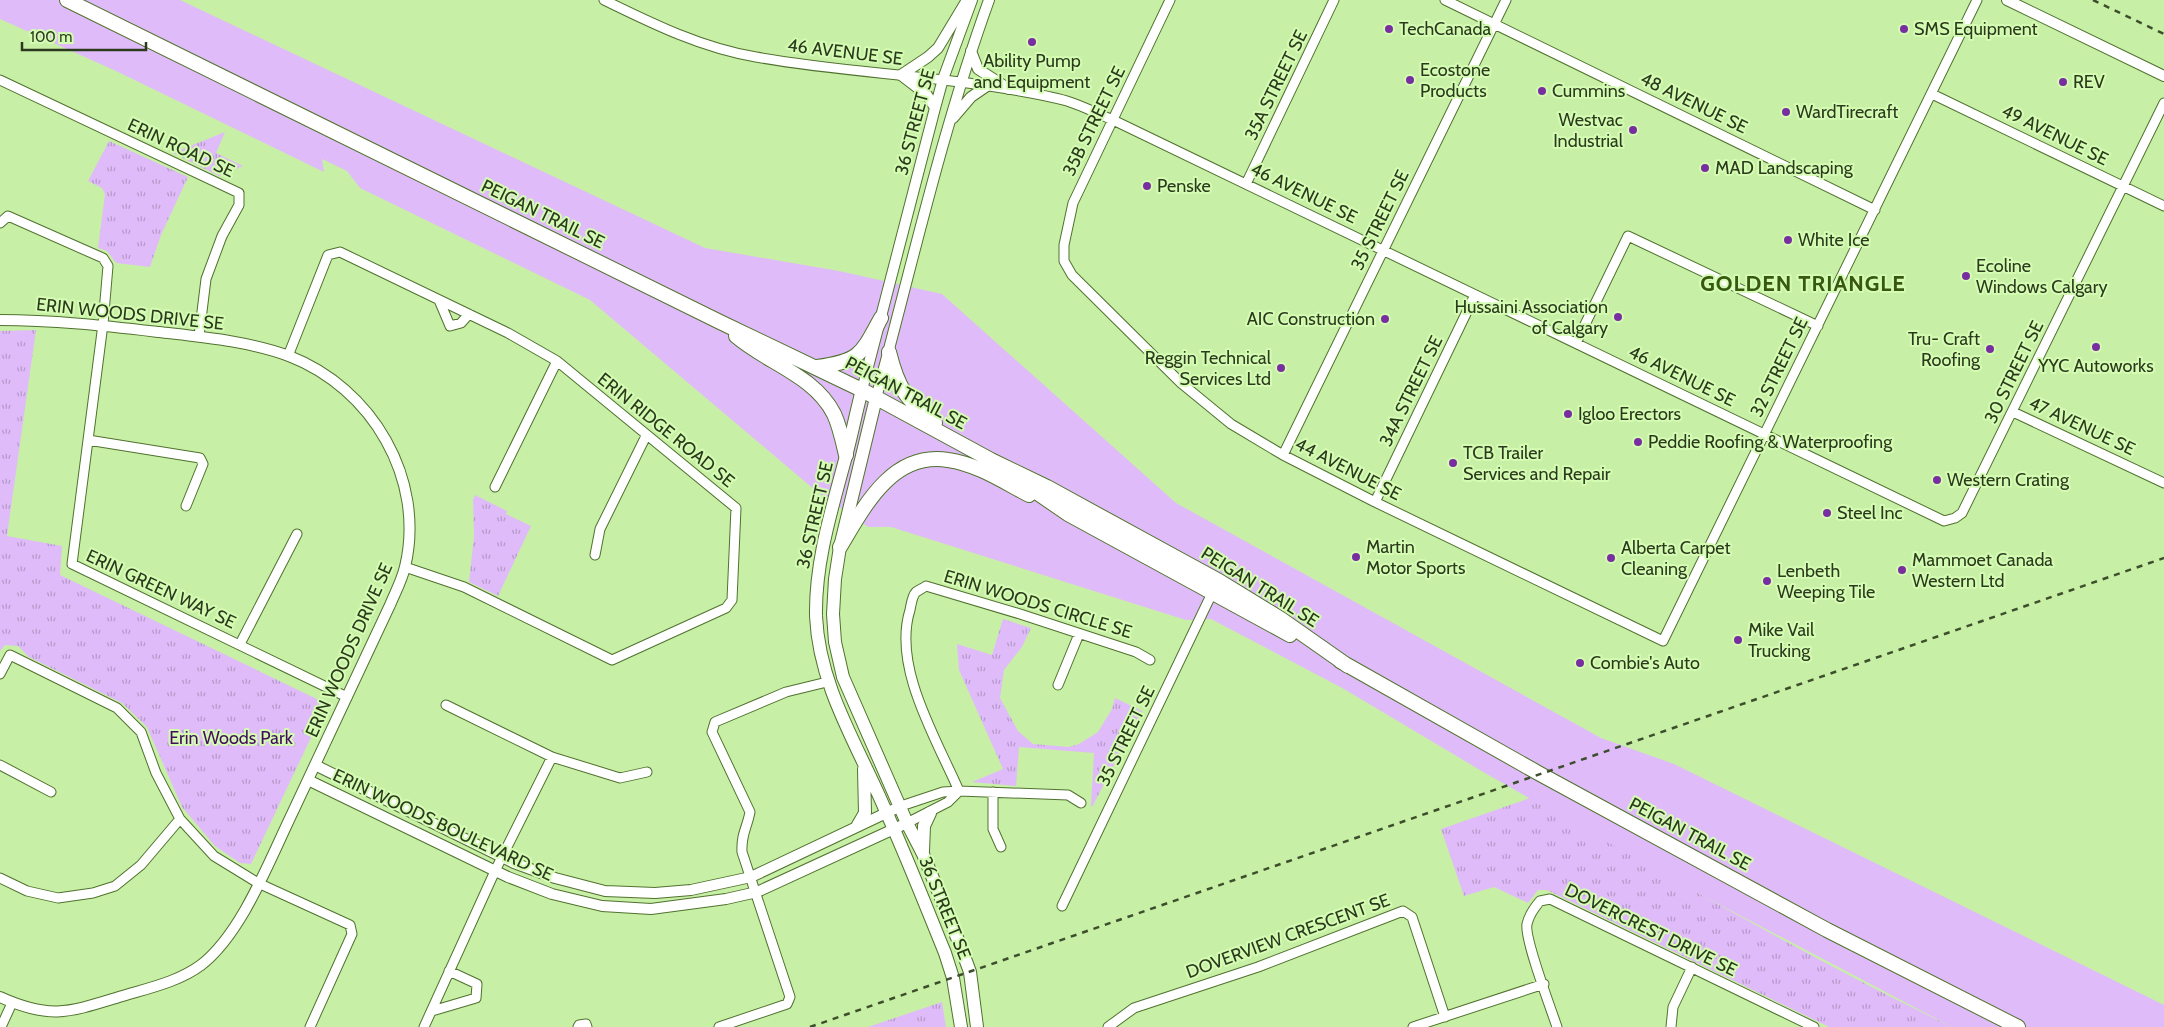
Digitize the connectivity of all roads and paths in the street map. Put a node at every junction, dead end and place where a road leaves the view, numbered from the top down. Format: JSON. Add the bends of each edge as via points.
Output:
{"nodes":[{"id":1,"x":604,"y":0,"type":"edge"},
{"id":2,"x":966,"y":0,"type":"edge"},
{"id":3,"x":972,"y":0,"type":"edge"},
{"id":4,"x":989,"y":0,"type":"edge"},
{"id":5,"x":1170,"y":0,"type":"edge"},
{"id":6,"x":1334,"y":0,"type":"edge"},
{"id":7,"x":1445,"y":0,"type":"edge"},
{"id":8,"x":1506,"y":0,"type":"edge"},
{"id":9,"x":1978,"y":0,"type":"edge"},
{"id":10,"x":2007,"y":0,"type":"edge"},
{"id":11,"x":71,"y":2,"type":"edge"},
{"id":12,"x":1494,"y":24,"type":"junction"},
{"id":13,"x":970,"y":51,"type":"junction"},
{"id":14,"x":901,"y":75,"type":"junction"},
{"id":15,"x":2164,"y":76,"type":"edge"},
{"id":16,"x":943,"y":79,"type":"junction"},
{"id":17,"x":0,"y":80,"type":"edge"},
{"id":18,"x":962,"y":82,"type":"junction"},
{"id":19,"x":987,"y":86,"type":"junction"},
{"id":20,"x":1009,"y":89,"type":"junction"},
{"id":21,"x":1932,"y":94,"type":"junction"},
{"id":22,"x":2164,"y":103,"type":"edge"},
{"id":23,"x":935,"y":108,"type":"junction"},
{"id":24,"x":1113,"y":120,"type":"junction"},
{"id":25,"x":949,"y":123,"type":"junction"},
{"id":26,"x":1246,"y":184,"type":"junction"},
{"id":27,"x":2123,"y":186,"type":"junction"},
{"id":28,"x":2164,"y":206,"type":"edge"},
{"id":29,"x":1875,"y":210,"type":"junction"},
{"id":30,"x":0,"y":223,"type":"edge"},
{"id":31,"x":1383,"y":250,"type":"junction"},
{"id":32,"x":1064,"y":261,"type":"joint"},
{"id":33,"x":1476,"y":294,"type":"junction"},
{"id":34,"x":440,"y":300,"type":"junction"},
{"id":35,"x":469,"y":314,"type":"junction"},
{"id":36,"x":881,"y":318,"type":"junction"},
{"id":37,"x":0,"y":320,"type":"edge"},
{"id":38,"x":720,"y":322,"type":"junction"},
{"id":39,"x":103,"y":324,"type":"junction"},
{"id":40,"x":1818,"y":326,"type":"junction"},
{"id":41,"x":199,"y":336,"type":"junction"},
{"id":42,"x":1576,"y":343,"type":"junction"},
{"id":43,"x":889,"y":352,"type":"junction"},
{"id":44,"x":288,"y":356,"type":"junction"},
{"id":45,"x":557,"y":361,"type":"junction"},
{"id":46,"x":817,"y":367,"type":"junction"},
{"id":47,"x":862,"y":390,"type":"junction"},
{"id":48,"x":876,"y":398,"type":"junction"},
{"id":49,"x":2013,"y":412,"type":"junction"},
{"id":50,"x":1765,"y":434,"type":"junction"},
{"id":51,"x":646,"y":436,"type":"junction"},
{"id":52,"x":88,"y":440,"type":"junction"},
{"id":53,"x":957,"y":442,"type":"junction"},
{"id":54,"x":846,"y":455,"type":"junction"},
{"id":55,"x":1284,"y":455,"type":"junction"},
{"id":56,"x":991,"y":460,"type":"junction"},
{"id":57,"x":2164,"y":483,"type":"edge"},
{"id":58,"x":495,"y":487,"type":"dead end"},
{"id":59,"x":1375,"y":502,"type":"junction"},
{"id":60,"x":186,"y":506,"type":"dead end"},
{"id":61,"x":1068,"y":514,"type":"junction"},
{"id":62,"x":1956,"y":518,"type":"joint"},
{"id":63,"x":297,"y":534,"type":"dead end"},
{"id":64,"x":840,"y":547,"type":"junction"},
{"id":65,"x":595,"y":554,"type":"dead end"},
{"id":66,"x":405,"y":567,"type":"junction"},
{"id":67,"x":1219,"y":580,"type":"junction"},
{"id":68,"x":1212,"y":594,"type":"junction"},
{"id":69,"x":1079,"y":634,"type":"junction"},
{"id":70,"x":1663,"y":641,"type":"joint"},
{"id":71,"x":240,"y":644,"type":"junction"},
{"id":72,"x":1150,"y":660,"type":"dead end"},
{"id":73,"x":1348,"y":666,"type":"junction"},
{"id":74,"x":0,"y":674,"type":"edge"},
{"id":75,"x":827,"y":682,"type":"junction"},
{"id":76,"x":1058,"y":685,"type":"dead end"},
{"id":77,"x":347,"y":697,"type":"junction"},
{"id":78,"x":446,"y":705,"type":"dead end"},
{"id":79,"x":552,"y":757,"type":"junction"},
{"id":80,"x":863,"y":764,"type":"junction"},
{"id":81,"x":0,"y":765,"type":"edge"},
{"id":82,"x":316,"y":765,"type":"junction"},
{"id":83,"x":647,"y":772,"type":"dead end"},
{"id":84,"x":308,"y":780,"type":"junction"},
{"id":85,"x":959,"y":791,"type":"junction"},
{"id":86,"x":51,"y":792,"type":"dead end"},
{"id":87,"x":993,"y":792,"type":"junction"},
{"id":88,"x":1081,"y":803,"type":"dead end"},
{"id":89,"x":900,"y":806,"type":"junction"},
{"id":90,"x":887,"y":812,"type":"junction"},
{"id":91,"x":930,"y":813,"type":"junction"},
{"id":92,"x":180,"y":819,"type":"junction"},
{"id":93,"x":907,"y":823,"type":"junction"},
{"id":94,"x":858,"y":826,"type":"junction"},
{"id":95,"x":894,"y":829,"type":"junction"},
{"id":96,"x":1000,"y":847,"type":"dead end"},
{"id":97,"x":923,"y":854,"type":"junction"},
{"id":98,"x":502,"y":857,"type":"junction"},
{"id":99,"x":495,"y":871,"type":"junction"},
{"id":100,"x":751,"y":877,"type":"junction"},
{"id":101,"x":0,"y":878,"type":"edge"},
{"id":102,"x":258,"y":883,"type":"junction"},
{"id":103,"x":756,"y":892,"type":"junction"},
{"id":104,"x":1062,"y":906,"type":"dead end"},
{"id":105,"x":1692,"y":967,"type":"junction"},
{"id":106,"x":449,"y":971,"type":"junction"},
{"id":107,"x":1544,"y":984,"type":"junction"},
{"id":108,"x":0,"y":997,"type":"edge"},
{"id":109,"x":12,"y":1003,"type":"junction"},
{"id":110,"x":432,"y":1010,"type":"junction"},
{"id":111,"x":1445,"y":1016,"type":"junction"},
{"id":112,"x":1,"y":1027,"type":"edge"},
{"id":113,"x":310,"y":1027,"type":"edge"},
{"id":114,"x":424,"y":1027,"type":"edge"},
{"id":115,"x":578,"y":1027,"type":"edge"},
{"id":116,"x":587,"y":1027,"type":"edge"},
{"id":117,"x":719,"y":1027,"type":"edge"},
{"id":118,"x":961,"y":1027,"type":"edge"},
{"id":119,"x":977,"y":1027,"type":"edge"},
{"id":120,"x":1108,"y":1027,"type":"edge"},
{"id":121,"x":1413,"y":1027,"type":"edge"},
{"id":122,"x":1558,"y":1027,"type":"edge"},
{"id":123,"x":1671,"y":1027,"type":"edge"},
{"id":124,"x":1814,"y":1027,"type":"edge"},
{"id":125,"x":2018,"y":1027,"type":"edge"}],
"edges":[{"from":1,"to":14,"type":"street","name":"46 AVENUE SE","via":[[677,35],[715,48],[839,70]]},
{"from":2,"to":14,"type":"street","via":[[938,48]]},
{"from":3,"to":16,"type":"street","name":"36 STREET SE"},
{"from":4,"to":13,"type":"street","name":"36 STREET SE"},
{"from":5,"to":24,"type":"street","name":"35B STREET SE"},
{"from":6,"to":26,"type":"street","name":"35A STREET SE"},
{"from":7,"to":12,"type":"street","name":"48 AVENUE SE"},
{"from":8,"to":12,"type":"street","name":"35 STREET SE"},
{"from":9,"to":21,"type":"street","name":"32 STREET SE"},
{"from":10,"to":15,"type":"street"},
{"from":11,"to":38,"type":"main road","name":"PEIGAN TRAIL SE"},
{"from":12,"to":29,"type":"street","name":"48 AVENUE SE"},
{"from":12,"to":31,"type":"street","name":"35 STREET SE"},
{"from":13,"to":18,"type":"street","name":"36 STREET SE"},
{"from":13,"to":20,"type":"street","via":[[978,69]]},
{"from":14,"to":16,"type":"street","name":"46 AVENUE SE"},
{"from":14,"to":23,"type":"street","via":[[927,95]]},
{"from":16,"to":18,"type":"street","name":"46 AVENUE SE"},
{"from":16,"to":23,"type":"street","name":"36 STREET SE"},
{"from":17,"to":41,"type":"street","name":"ERIN ROAD SE","via":[[239,193],[239,205],[222,236],[206,279]]},
{"from":18,"to":19,"type":"street","name":"46 AVENUE SE"},
{"from":18,"to":25,"type":"street","name":"36 STREET SE"},
{"from":19,"to":20,"type":"street","name":"46 AVENUE SE"},
{"from":19,"to":25,"type":"street","via":[[971,97]]},
{"from":20,"to":24,"type":"street","name":"46 AVENUE SE","via":[[1068,101]]},
{"from":21,"to":27,"type":"street","name":"49 AVENUE SE"},
{"from":21,"to":29,"type":"street","name":"32 STREET SE"},
{"from":22,"to":27,"type":"street","name":"30 STREET SE"},
{"from":23,"to":36,"type":"street","name":"36 STREET SE"},
{"from":24,"to":26,"type":"street","name":"46 AVENUE SE"},
{"from":24,"to":32,"type":"street","name":"35B STREET SE","via":[[1073,202]]},
{"from":25,"to":43,"type":"street","name":"36 STREET SE"},
{"from":26,"to":31,"type":"street","name":"46 AVENUE SE"},
{"from":27,"to":28,"type":"street","name":"49 AVENUE SE"},
{"from":27,"to":49,"type":"street","name":"30 STREET SE"},
{"from":29,"to":40,"type":"street","name":"32 STREET SE"},
{"from":30,"to":39,"type":"street","name":"ERIN GREEN WAY SE","via":[[8,216],[102,258],[108,266]]},
{"from":31,"to":33,"type":"street","name":"46 AVENUE SE"},
{"from":31,"to":55,"type":"street","name":"35 STREET SE"},
{"from":32,"to":55,"type":"street","name":"44 AVENUE SE","via":[[1072,275],[1181,383],[1231,424]]},
{"from":33,"to":42,"type":"street","name":"46 AVENUE SE"},
{"from":33,"to":59,"type":"street","name":"34A STREET SE"},
{"from":34,"to":35,"type":"street","name":"ERIN RIDGE ROAD SE"},
{"from":34,"to":35,"type":"street","via":[[450,326],[461,323]]},
{"from":34,"to":44,"type":"street","name":"ERIN RIDGE ROAD SE","via":[[340,252],[328,256]]},
{"from":35,"to":45,"type":"street","name":"ERIN RIDGE ROAD SE"},
{"from":36,"to":46,"type":"main road","via":[[867,344],[854,359]]},
{"from":36,"to":47,"type":"street","name":"36 STREET SE"},
{"from":37,"to":39,"type":"street","name":"ERIN WOODS DRIVE SE"},
{"from":38,"to":46,"type":"main road","name":"PEIGAN TRAIL SE"},
{"from":38,"to":54,"type":"main road","via":[[746,344],[816,391],[834,415]]},
{"from":39,"to":41,"type":"street","name":"ERIN WOODS DRIVE SE"},
{"from":39,"to":52,"type":"street","name":"ERIN GREEN WAY SE"},
{"from":40,"to":42,"type":"street","via":[[1628,236]]},
{"from":40,"to":50,"type":"street","name":"32 STREET SE"},
{"from":41,"to":44,"type":"street","name":"ERIN WOODS DRIVE SE","via":[[257,346]]},
{"from":42,"to":50,"type":"street","name":"46 AVENUE SE"},
{"from":43,"to":48,"type":"street","name":"36 STREET SE"},
{"from":43,"to":53,"type":"main road","via":[[900,387],[920,410]]},
{"from":44,"to":66,"type":"street","name":"ERIN WOODS DRIVE SE","via":[[332,379],[358,401],[393,450],[409,508],[410,535]]},
{"from":45,"to":51,"type":"street","name":"ERIN RIDGE ROAD SE"},
{"from":45,"to":58,"type":"street"},
{"from":46,"to":47,"type":"main road","name":"PEIGAN TRAIL SE"},
{"from":47,"to":48,"type":"main road","name":"PEIGAN TRAIL SE"},
{"from":47,"to":54,"type":"main road","name":"36 STREET SE"},
{"from":48,"to":53,"type":"main road","name":"PEIGAN TRAIL SE"},
{"from":48,"to":64,"type":"main road","name":"36 STREET SE"},
{"from":49,"to":57,"type":"street","name":"47 AVENUE SE"},
{"from":49,"to":62,"type":"street","name":"30 STREET SE","via":[[1962,514]]},
{"from":50,"to":62,"type":"street","name":"46 AVENUE SE","via":[[1944,521]]},
{"from":50,"to":70,"type":"street","name":"32 STREET SE"},
{"from":51,"to":65,"type":"street","via":[[600,529]]},
{"from":51,"to":66,"type":"street","name":"ERIN RIDGE ROAD SE","via":[[736,508],[732,600],[726,608],[612,660],[464,586]]},
{"from":52,"to":60,"type":"street","via":[[200,458],[203,464]]},
{"from":52,"to":71,"type":"street","name":"ERIN GREEN WAY SE","via":[[72,564]]},
{"from":53,"to":56,"type":"main road","name":"PEIGAN TRAIL SE"},
{"from":54,"to":75,"type":"main road","name":"36 STREET SE","via":[[828,519],[818,578],[818,645]]},
{"from":55,"to":59,"type":"street","name":"44 AVENUE SE"},
{"from":56,"to":61,"type":"main road","name":"PEIGAN TRAIL SE"},
{"from":56,"to":67,"type":"main road","name":"PEIGAN TRAIL SE","via":[[1048,487]]},
{"from":59,"to":70,"type":"street","name":"44 AVENUE SE"},
{"from":61,"to":64,"type":"main road","via":[[975,468],[948,460],[929,459],[889,476],[870,499]]},
{"from":61,"to":68,"type":"main road","name":"PEIGAN TRAIL SE"},
{"from":63,"to":71,"type":"street"},
{"from":64,"to":89,"type":"main road","name":"36 STREET SE","via":[[833,614],[839,660],[853,702]]},
{"from":66,"to":77,"type":"street","name":"ERIN WOODS DRIVE SE"},
{"from":67,"to":68,"type":"street","name":"35 STREET SE"},
{"from":67,"to":73,"type":"main road","name":"PEIGAN TRAIL SE"},
{"from":68,"to":73,"type":"main road","name":"PEIGAN TRAIL SE"},
{"from":68,"to":104,"type":"street","name":"35 STREET SE"},
{"from":69,"to":72,"type":"street","name":"ERIN WOODS CIRCLE SE","via":[[1136,652]]},
{"from":69,"to":76,"type":"street"},
{"from":69,"to":85,"type":"street","name":"ERIN WOODS CIRCLE SE","via":[[926,586],[915,593],[908,616],[909,664],[917,696]]},
{"from":71,"to":77,"type":"street","name":"ERIN GREEN WAY SE"},
{"from":73,"to":125,"type":"main road","name":"PEIGAN TRAIL SE","via":[[1776,902]]},
{"from":74,"to":92,"type":"street","via":[[10,655],[117,708],[141,732],[156,773]]},
{"from":75,"to":80,"type":"main road","name":"36 STREET SE"},
{"from":75,"to":100,"type":"street","via":[[786,692],[715,722],[712,732],[750,812],[741,837],[742,852]]},
{"from":77,"to":82,"type":"street","name":"ERIN WOODS DRIVE SE"},
{"from":78,"to":79,"type":"street"},
{"from":79,"to":83,"type":"street","via":[[620,778]]},
{"from":79,"to":98,"type":"street"},
{"from":80,"to":90,"type":"main road","name":"36 STREET SE"},
{"from":80,"to":94,"type":"main road","via":[[865,813]]},
{"from":81,"to":86,"type":"street"},
{"from":82,"to":84,"type":"street","name":"ERIN WOODS DRIVE SE"},
{"from":82,"to":98,"type":"street","name":"ERIN WOODS BOULEVARD SE"},
{"from":84,"to":99,"type":"street","name":"ERIN WOODS BOULEVARD SE"},
{"from":84,"to":102,"type":"street","name":"ERIN WOODS DRIVE SE"},
{"from":85,"to":87,"type":"street"},
{"from":85,"to":89,"type":"street","via":[[943,792]]},
{"from":85,"to":91,"type":"street"},
{"from":87,"to":88,"type":"street","via":[[1068,795]]},
{"from":87,"to":96,"type":"street","via":[[993,829]]},
{"from":89,"to":90,"type":"street","name":"ERIN WOODS BOULEVARD SE"},
{"from":89,"to":93,"type":"main road","name":"36 STREET SE"},
{"from":90,"to":94,"type":"street","name":"ERIN WOODS BOULEVARD SE"},
{"from":90,"to":95,"type":"main road","name":"36 STREET SE"},
{"from":91,"to":93,"type":"street"},
{"from":91,"to":97,"type":"main road","via":[[924,826]]},
{"from":92,"to":101,"type":"street","via":[[141,865],[115,886],[58,898],[26,891]]},
{"from":92,"to":102,"type":"street","via":[[214,856]]},
{"from":93,"to":95,"type":"street","name":"ERIN WOODS BOULEVARD SE"},
{"from":93,"to":97,"type":"main road","name":"36 STREET SE"},
{"from":94,"to":100,"type":"street","name":"ERIN WOODS BOULEVARD SE"},
{"from":95,"to":103,"type":"street","name":"ERIN WOODS BOULEVARD SE"},
{"from":95,"to":118,"type":"main road","name":"36 STREET SE","via":[[951,970]]},
{"from":97,"to":119,"type":"main road","name":"36 STREET SE","via":[[970,972]]},
{"from":98,"to":99,"type":"street"},
{"from":98,"to":100,"type":"street","name":"ERIN WOODS BOULEVARD SE","via":[[556,878],[605,891],[655,893],[691,890]]},
{"from":99,"to":103,"type":"street","name":"ERIN WOODS BOULEVARD SE","via":[[552,894],[602,906],[652,909]]},
{"from":99,"to":106,"type":"street"},
{"from":100,"to":103,"type":"street"},
{"from":102,"to":109,"type":"street","name":"ERIN WOODS DRIVE SE","via":[[234,929],[219,949],[180,978],[78,1010],[30,1010]]},
{"from":102,"to":113,"type":"street","via":[[350,925],[352,934]]},
{"from":103,"to":117,"type":"street","via":[[790,997],[787,1004]]},
{"from":105,"to":107,"type":"street","name":"DOVERCREST DRIVE SE","via":[[1550,899],[1540,901],[1526,925],[1528,941]]},
{"from":105,"to":123,"type":"street","via":[[1672,1007]]},
{"from":105,"to":124,"type":"street","name":"DOVERCREST DRIVE SE"},
{"from":106,"to":110,"type":"street"},
{"from":106,"to":110,"type":"street","via":[[477,984],[476,998]]},
{"from":107,"to":111,"type":"street"},
{"from":107,"to":122,"type":"street","name":"DOVERCREST DRIVE SE"},
{"from":108,"to":109,"type":"street","name":"ERIN WOODS DRIVE SE"},
{"from":109,"to":112,"type":"street"},
{"from":110,"to":114,"type":"street"},
{"from":111,"to":120,"type":"street","name":"DOVERVIEW CRESCENT SE","via":[[1412,918],[1403,911],[1258,967],[1134,1008]]},
{"from":111,"to":121,"type":"street"},
{"from":115,"to":116,"type":"street","via":[[586,1024]]}]}
